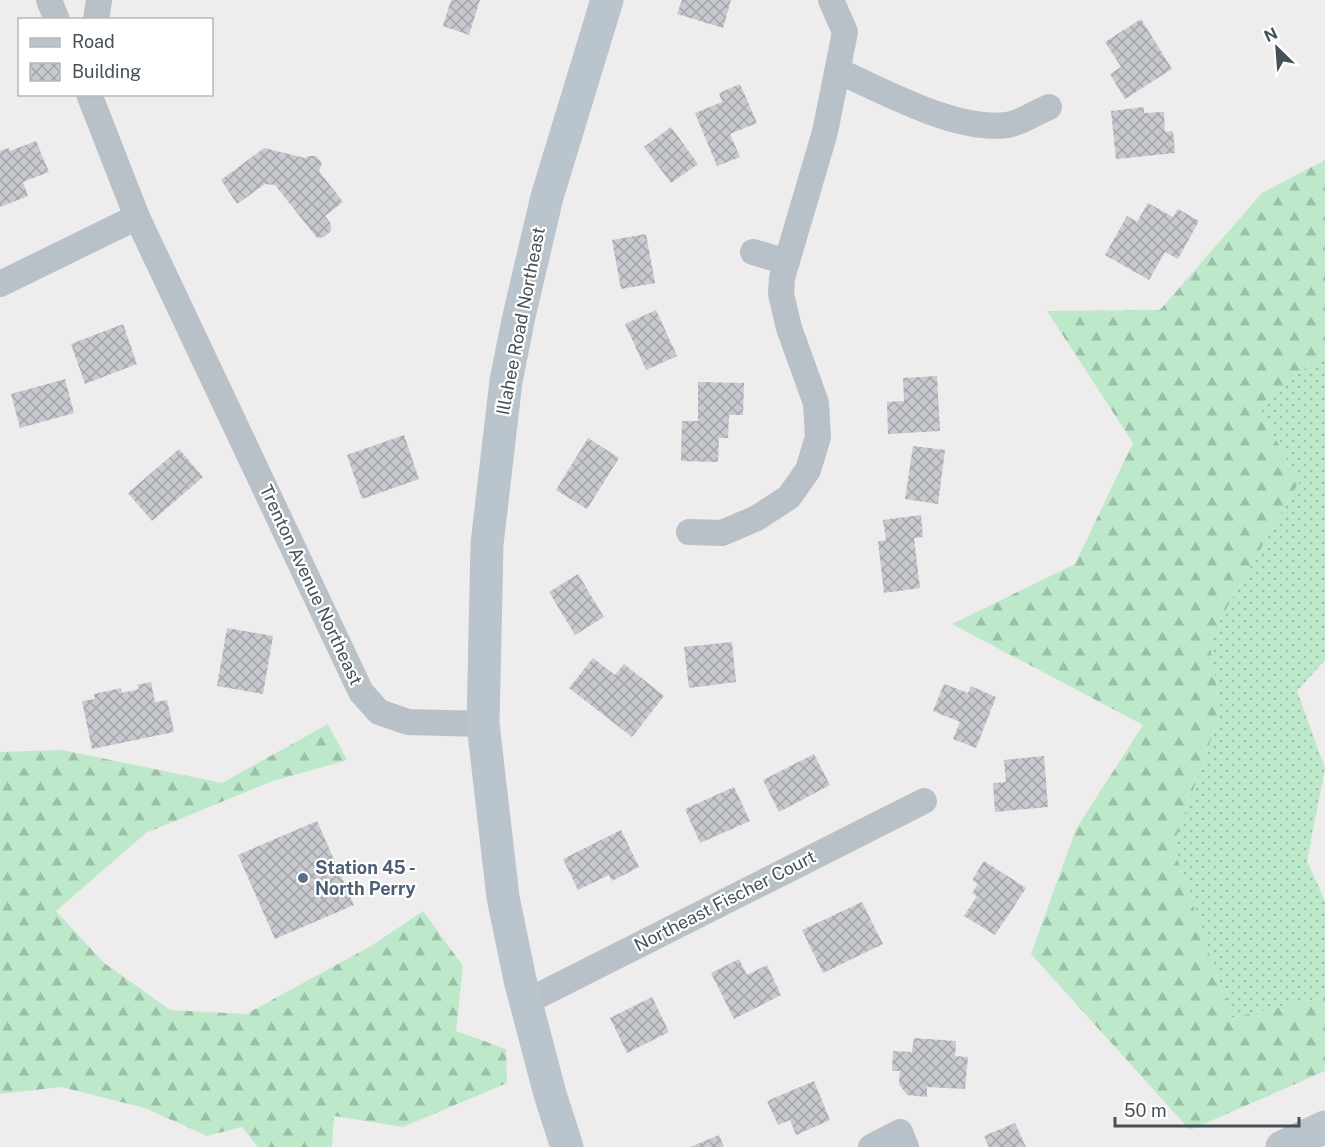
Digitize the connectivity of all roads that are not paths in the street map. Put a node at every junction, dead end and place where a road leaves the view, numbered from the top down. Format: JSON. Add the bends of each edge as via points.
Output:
{"nodes":[{"id":1,"x":49,"y":0,"type":"edge"},
{"id":2,"x":99,"y":0,"type":"edge"},
{"id":3,"x":607,"y":0,"type":"edge"},
{"id":4,"x":831,"y":0,"type":"edge"},
{"id":5,"x":56,"y":18,"type":"edge"},
{"id":6,"x":96,"y":18,"type":"edge"},
{"id":7,"x":838,"y":70,"type":"junction"},
{"id":8,"x":90,"y":96,"type":"edge"},
{"id":9,"x":1050,"y":107,"type":"dead end"},
{"id":10,"x":137,"y":217,"type":"junction"},
{"id":11,"x":753,"y":252,"type":"dead end"},
{"id":12,"x":787,"y":262,"type":"junction"},
{"id":13,"x":0,"y":284,"type":"edge"},
{"id":14,"x":689,"y":532,"type":"dead end"},
{"id":15,"x":483,"y":724,"type":"junction"},
{"id":16,"x":924,"y":801,"type":"dead end"},
{"id":17,"x":526,"y":1002,"type":"junction"},
{"id":18,"x":1325,"y":1127,"type":"edge"},
{"id":19,"x":567,"y":1147,"type":"edge"},
{"id":20,"x":871,"y":1147,"type":"edge"},
{"id":21,"x":906,"y":1147,"type":"edge"},
{"id":22,"x":1282,"y":1147,"type":"edge"}],
"edges":[{"from":1,"to":5,"type":"street"},
{"from":2,"to":6,"type":"street"},
{"from":3,"to":15,"type":"main road","name":"Illahee Road Northeast","via":[[547,197],[506,381],[487,544]]},
{"from":4,"to":7,"type":"street","via":[[845,32]]},
{"from":7,"to":9,"type":"street","via":[[920,108],[975,124],[1008,124]]},
{"from":7,"to":12,"type":"street","via":[[825,132]]},
{"from":8,"to":10,"type":"street","name":"Trenton Avenue Northeast"},
{"from":10,"to":13,"type":"street"},
{"from":10,"to":15,"type":"street","name":"Trenton Avenue Northeast","via":[[360,692],[379,712],[408,722]]},
{"from":11,"to":12,"type":"street"},
{"from":12,"to":14,"type":"street","via":[[781,294],[816,403],[818,437],[808,470],[789,497],[757,518],[722,533]]},
{"from":15,"to":17,"type":"main road","via":[[504,897]]},
{"from":16,"to":17,"type":"street","name":"Northeast Fischer Court"},
{"from":17,"to":19,"type":"main road"},
{"from":18,"to":22,"type":"main road"},
{"from":20,"to":21,"type":"street","via":[[900,1132]]}]}
